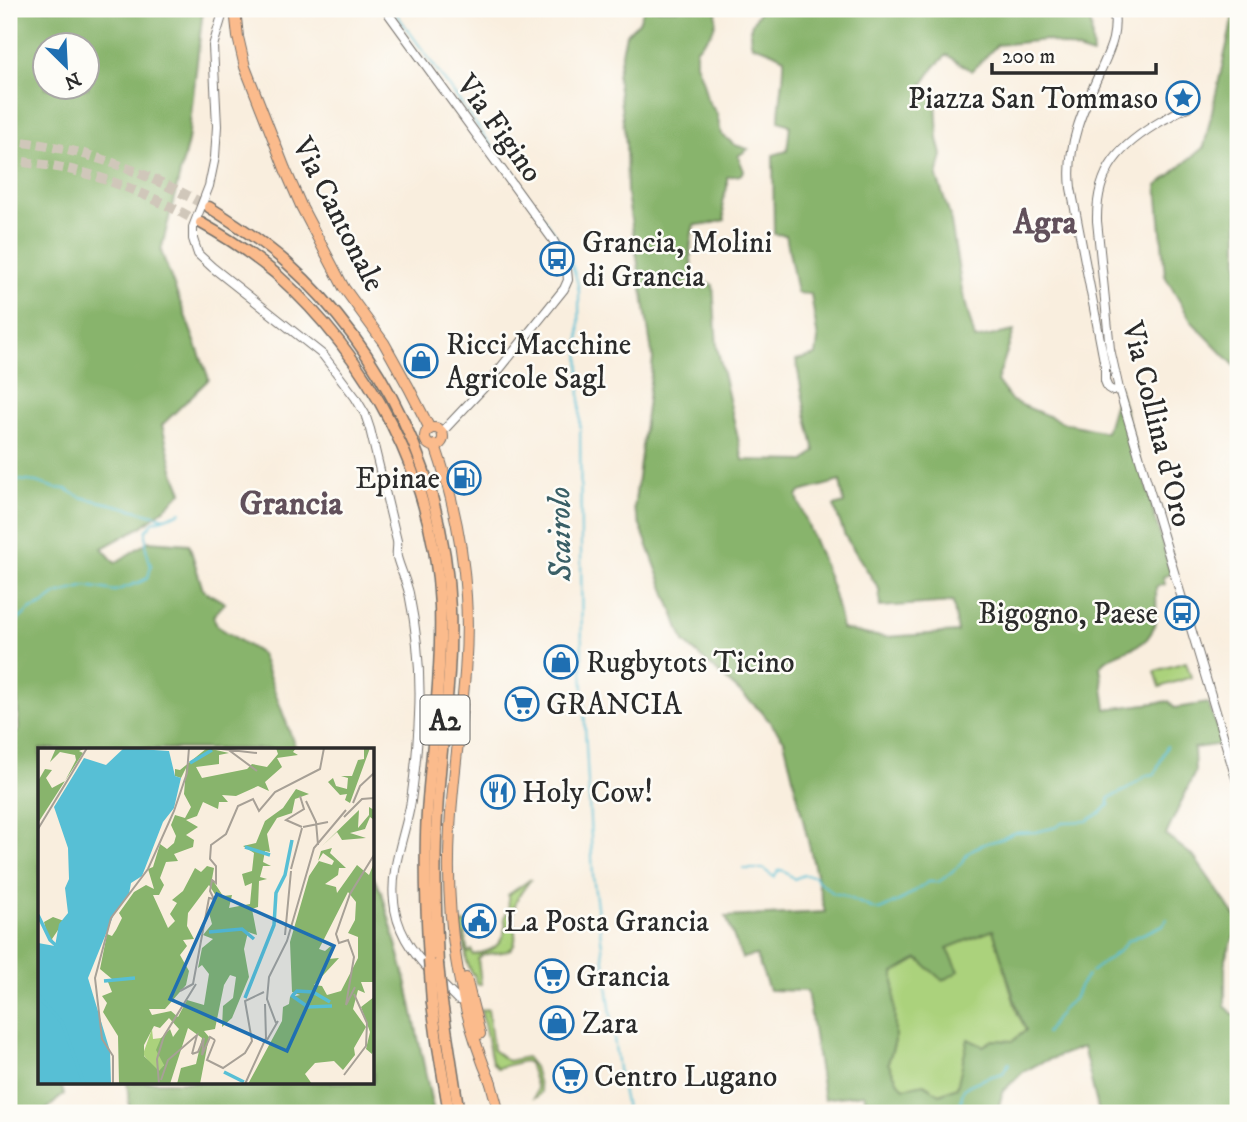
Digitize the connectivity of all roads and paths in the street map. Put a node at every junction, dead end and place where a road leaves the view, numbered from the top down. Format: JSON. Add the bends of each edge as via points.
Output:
{"nodes":[{"id":1,"x":224,"y":9,"type":"edge"},
{"id":2,"x":235,"y":9,"type":"edge"},
{"id":3,"x":386,"y":9,"type":"edge"},
{"id":4,"x":1114,"y":9,"type":"edge"},
{"id":5,"x":1188,"y":107,"type":"dead end"},
{"id":6,"x":209,"y":207,"type":"tunnel mouth"},
{"id":7,"x":201,"y":223,"type":"tunnel mouth"},
{"id":8,"x":1119,"y":389,"type":"junction"},
{"id":9,"x":430,"y":429,"type":"junction"},
{"id":10,"x":442,"y":432,"type":"junction"},
{"id":11,"x":435,"y":445,"type":"junction"},
{"id":12,"x":421,"y":480,"type":"junction"},
{"id":13,"x":1238,"y":785,"type":"edge"},
{"id":14,"x":467,"y":997,"type":"junction"},
{"id":15,"x":437,"y":1003,"type":"junction"},
{"id":16,"x":449,"y":1113,"type":"edge"},
{"id":17,"x":459,"y":1113,"type":"edge"},
{"id":18,"x":499,"y":1113,"type":"edge"}],
"edges":[{"from":1,"to":14,"type":"street","via":[[213,46],[215,157],[193,239],[198,254],[212,267],[323,355],[365,414],[417,642],[419,717],[411,802],[394,879],[395,911],[418,958],[448,990]]},
{"from":2,"to":9,"type":"main road","name":"Via Cantonale","via":[[245,66],[285,169],[330,263],[384,343]]},
{"from":3,"to":10,"type":"street","name":"Via Figino","via":[[553,240],[568,280],[490,381]]},
{"from":4,"to":8,"type":"street","via":[[1113,42],[1073,141],[1069,174],[1105,381],[1113,391]]},
{"from":5,"to":8,"type":"street","name":"Via Collina d'Oro","via":[[1125,147],[1110,166],[1099,195],[1097,221],[1110,349]]},
{"from":6,"to":12,"type":"highway","number":"A2","via":[[270,249],[340,319],[383,381],[412,438]]},
{"from":7,"to":12,"type":"highway","number":"A2","via":[[272,271],[323,321],[361,371]]},
{"from":8,"to":13,"type":"street","name":"Via Collina d'Oro"},
{"from":9,"to":10,"type":"main road"},
{"from":9,"to":11,"type":"main road","via":[[426,440]]},
{"from":10,"to":11,"type":"main road","via":[[442,441]]},
{"from":11,"to":14,"type":"main road","via":[[454,509],[466,596],[449,897]]},
{"from":12,"to":15,"type":"highway","number":"A2","bridge":true,"via":[[445,555],[450,611],[437,816],[433,962]]},
{"from":14,"to":18,"type":"main road"},
{"from":15,"to":16,"type":"highway","number":"A2","via":[[437,1041]]},
{"from":15,"to":17,"type":"highway","number":"A2"}]}
